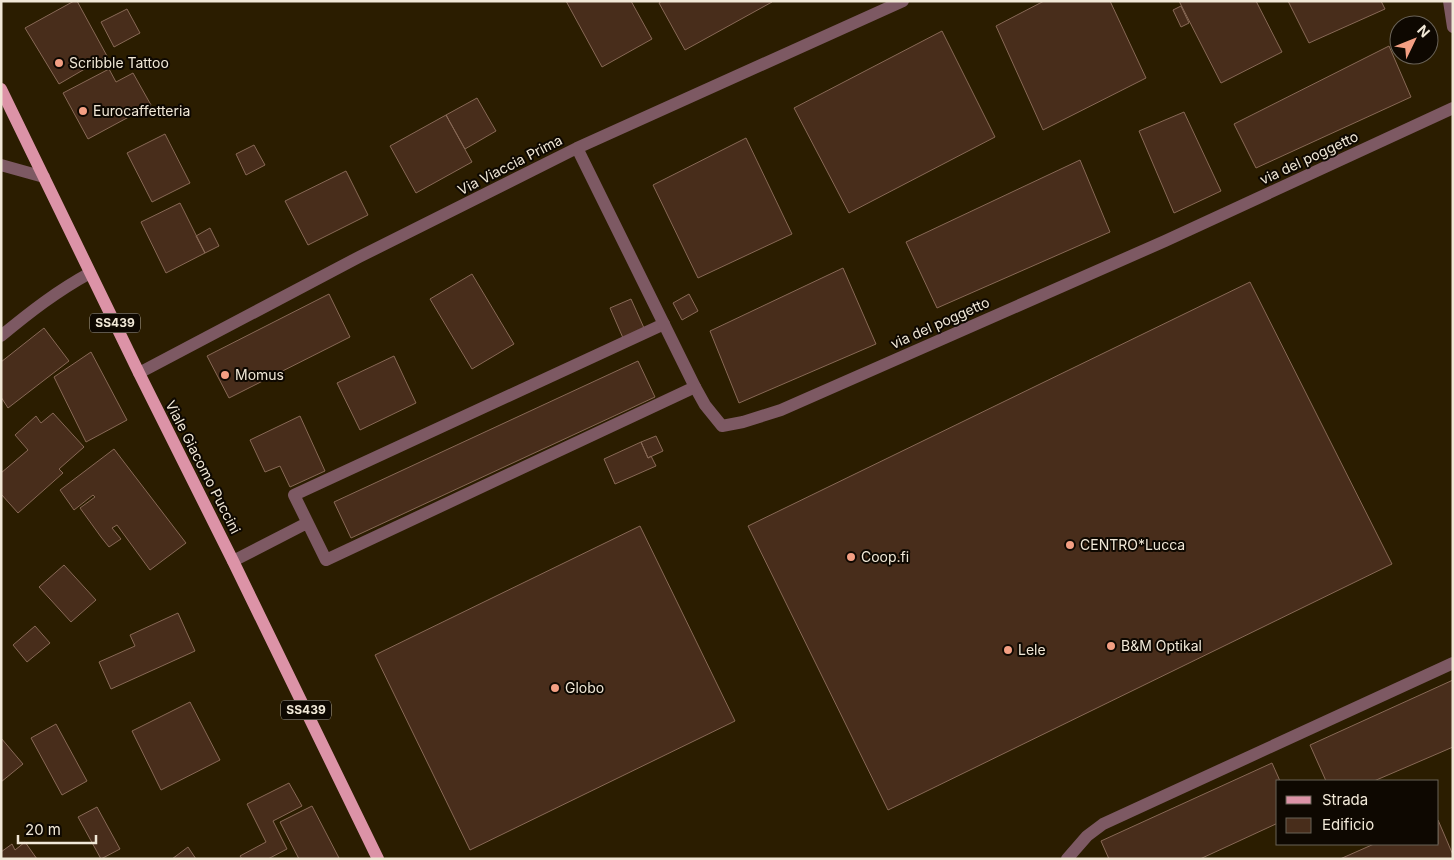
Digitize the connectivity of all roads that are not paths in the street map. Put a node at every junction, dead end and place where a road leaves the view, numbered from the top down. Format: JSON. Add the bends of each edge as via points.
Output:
{"nodes":[{"id":1,"x":903,"y":1,"type":"edge"},
{"id":2,"x":1449,"y":1,"type":"edge"},
{"id":3,"x":1453,"y":27,"type":"edge"},
{"id":4,"x":1,"y":89,"type":"edge"},
{"id":5,"x":1453,"y":108,"type":"edge"},
{"id":6,"x":577,"y":148,"type":"junction"},
{"id":7,"x":1,"y":165,"type":"edge"},
{"id":8,"x":44,"y":177,"type":"junction"},
{"id":9,"x":90,"y":273,"type":"junction"},
{"id":10,"x":664,"y":324,"type":"junction"},
{"id":11,"x":1,"y":336,"type":"edge"},
{"id":12,"x":139,"y":373,"type":"junction"},
{"id":13,"x":695,"y":387,"type":"junction"},
{"id":14,"x":307,"y":523,"type":"junction"},
{"id":15,"x":233,"y":561,"type":"junction"},
{"id":16,"x":1453,"y":663,"type":"edge"},
{"id":17,"x":378,"y":859,"type":"edge"},
{"id":18,"x":1067,"y":859,"type":"edge"}],
"edges":[{"from":1,"to":6,"type":"street","name":"Via Viaccia Prima"},
{"from":2,"to":3,"type":"street"},
{"from":4,"to":8,"type":"main road","name":"Viale Giacomo Puccini","number":"SS439"},
{"from":5,"to":13,"type":"street","name":"via del poggetto","via":[[1165,241],[781,410],[722,426]]},
{"from":6,"to":10,"type":"street","name":"via del poggetto"},
{"from":6,"to":12,"type":"street","name":"Via Viaccia Prima","via":[[359,257]]},
{"from":7,"to":8,"type":"street"},
{"from":8,"to":9,"type":"main road","name":"Viale Giacomo Puccini","number":"SS439"},
{"from":9,"to":11,"type":"street","via":[[45,300]]},
{"from":9,"to":12,"type":"main road","name":"Viale Giacomo Puccini","number":"SS439"},
{"from":10,"to":13,"type":"street","name":"via del poggetto"},
{"from":10,"to":14,"type":"street","via":[[294,496]]},
{"from":12,"to":15,"type":"main road","name":"Viale Giacomo Puccini","number":"SS439"},
{"from":13,"to":14,"type":"street","via":[[326,560]]},
{"from":14,"to":15,"type":"street"},
{"from":15,"to":17,"type":"main road","name":"Viale Giacomo Puccini","number":"SS439"},
{"from":16,"to":18,"type":"street","via":[[1103,824],[1086,836]]}]}
